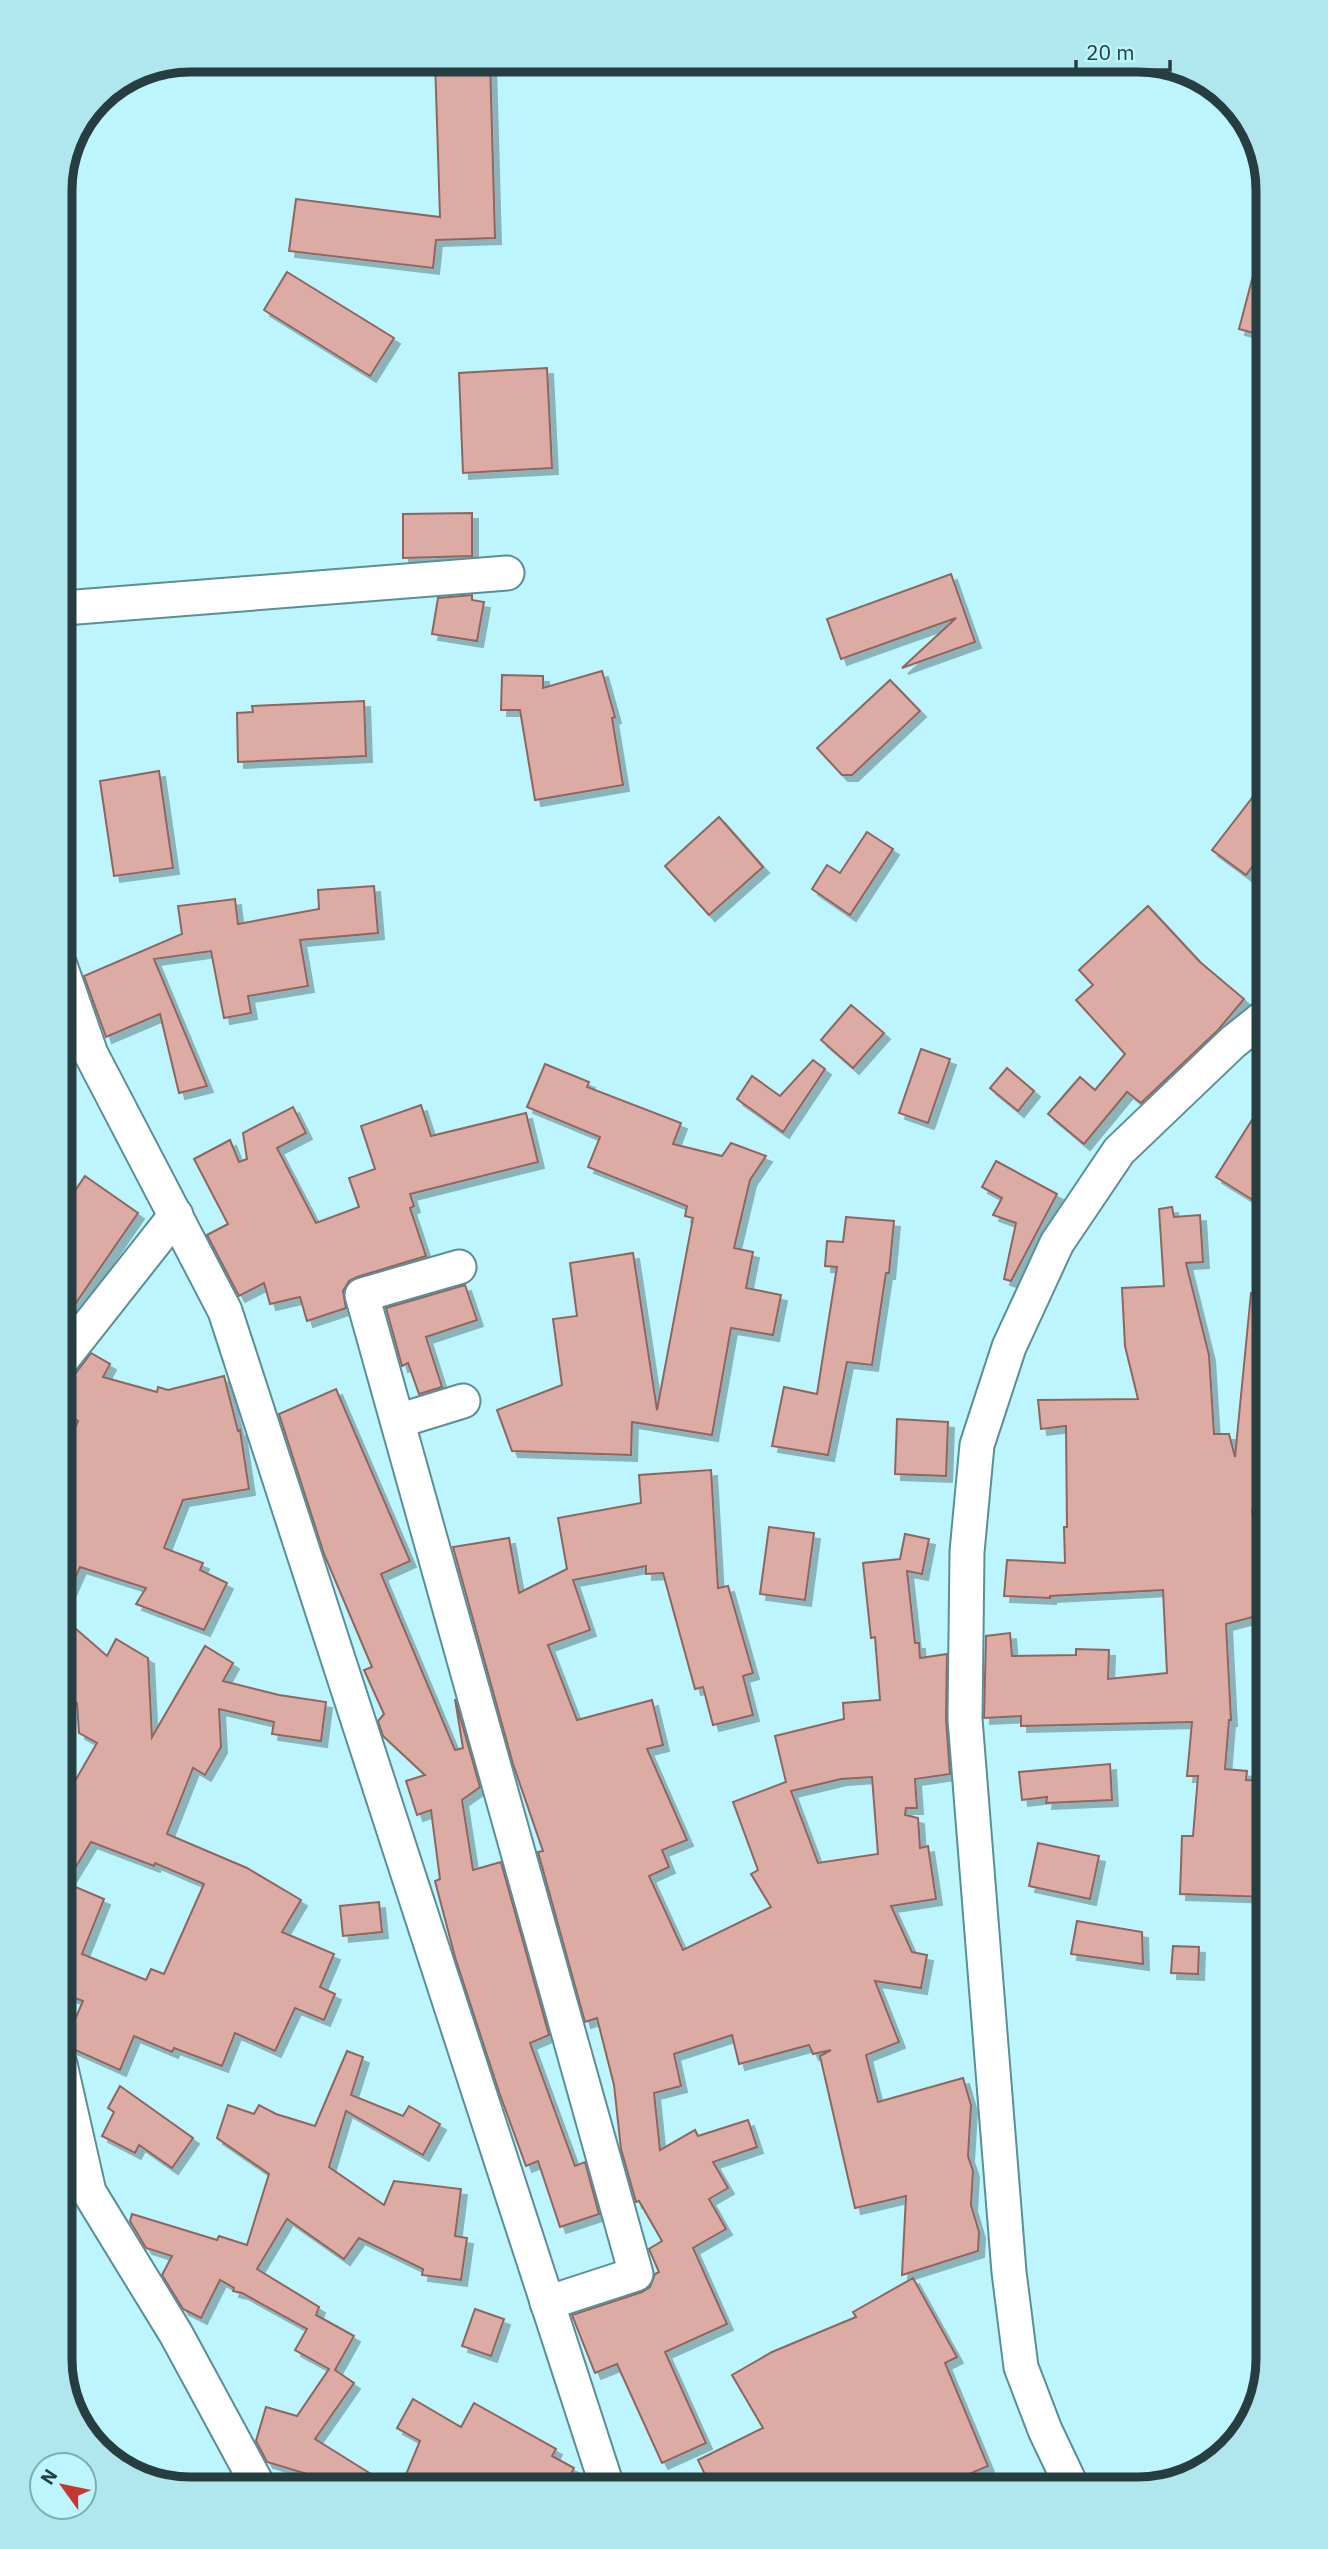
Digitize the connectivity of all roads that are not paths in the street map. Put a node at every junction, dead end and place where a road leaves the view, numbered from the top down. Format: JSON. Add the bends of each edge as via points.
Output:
{"nodes":[{"id":1,"x":507,"y":573,"type":"dead end"},
{"id":2,"x":72,"y":608,"type":"edge"},
{"id":3,"x":72,"y":999,"type":"edge"},
{"id":4,"x":1256,"y":1024,"type":"edge"},
{"id":5,"x":176,"y":1215,"type":"junction"},
{"id":6,"x":459,"y":1266,"type":"dead end"},
{"id":7,"x":72,"y":1347,"type":"edge"},
{"id":8,"x":463,"y":1401,"type":"dead end"},
{"id":9,"x":398,"y":1421,"type":"junction"},
{"id":10,"x":72,"y":2117,"type":"edge"},
{"id":11,"x":547,"y":2303,"type":"junction"},
{"id":12,"x":253,"y":2477,"type":"edge"},
{"id":13,"x":604,"y":2477,"type":"edge"},
{"id":14,"x":1067,"y":2477,"type":"edge"}],
"edges":[{"from":1,"to":2,"type":"street"},
{"from":3,"to":5,"type":"street","via":[[91,1054]]},
{"from":4,"to":14,"type":"street","via":[[1119,1151],[1057,1243],[1009,1347],[977,1446],[967,1552],[965,1719],[1009,2272],[1021,2367]]},
{"from":5,"to":7,"type":"street"},
{"from":5,"to":11,"type":"street","via":[[225,1311]]},
{"from":6,"to":9,"type":"street","via":[[362,1295]]},
{"from":8,"to":9,"type":"street"},
{"from":9,"to":11,"type":"street","via":[[636,2274]]},
{"from":10,"to":12,"type":"street","via":[[89,2192],[176,2334]]},
{"from":11,"to":13,"type":"street"}]}
